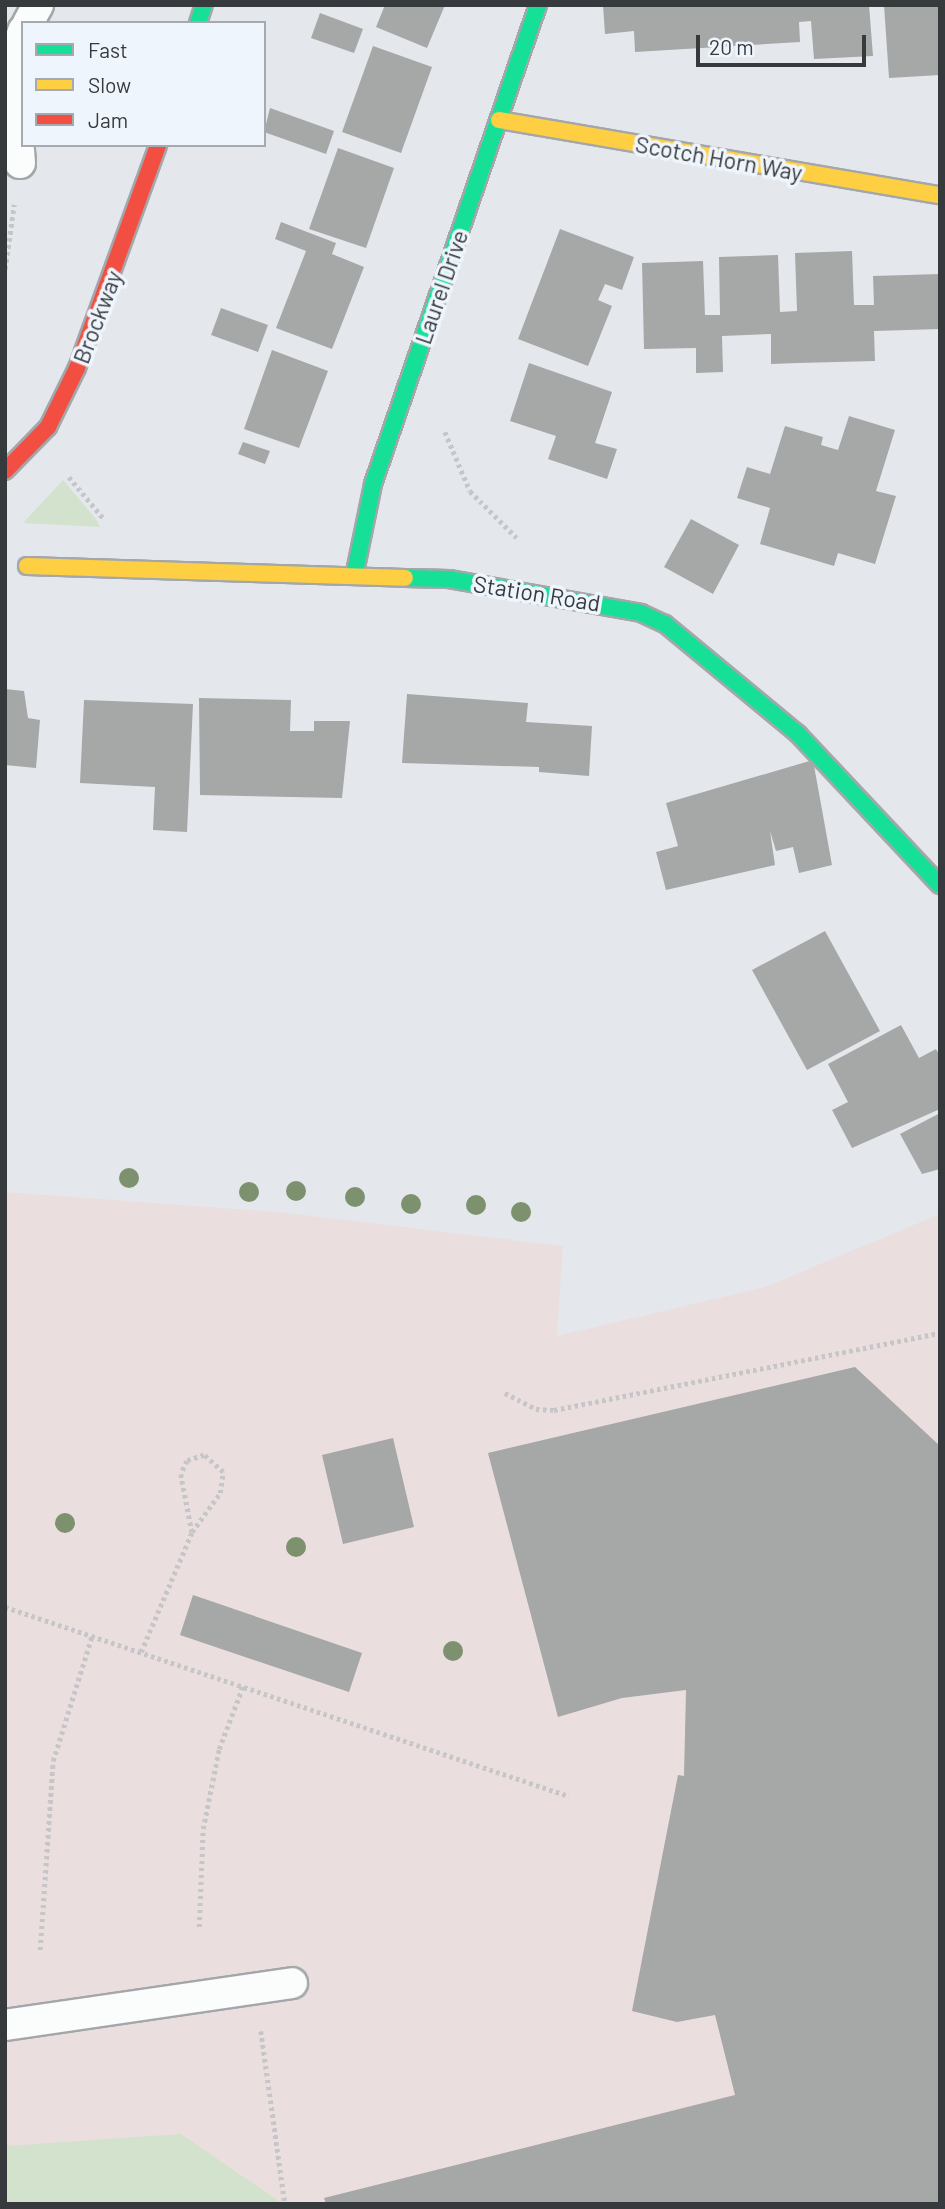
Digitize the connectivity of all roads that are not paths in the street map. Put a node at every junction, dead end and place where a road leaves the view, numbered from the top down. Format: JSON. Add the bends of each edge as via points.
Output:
{"nodes":[{"id":1,"x":38,"y":5,"type":"edge"},
{"id":2,"x":538,"y":5,"type":"edge"},
{"id":3,"x":29,"y":21,"type":"edge"},
{"id":4,"x":21,"y":37,"type":"edge"},
{"id":5,"x":499,"y":120,"type":"junction"},
{"id":6,"x":157,"y":147,"type":"edge"},
{"id":7,"x":20,"y":163,"type":"road end"},
{"id":8,"x":940,"y":195,"type":"edge"},
{"id":9,"x":5,"y":471,"type":"edge"},
{"id":10,"x":27,"y":566,"type":"dead end"},
{"id":11,"x":355,"y":572,"type":"junction"},
{"id":12,"x":940,"y":885,"type":"edge"},
{"id":13,"x":292,"y":1983,"type":"dead end"},
{"id":14,"x":5,"y":2025,"type":"edge"}],
"edges":[{"from":1,"to":3,"type":"lane"},
{"from":2,"to":5,"type":"street","name":"Laurel Drive"},
{"from":4,"to":7,"type":"lane","via":[[12,63]]},
{"from":5,"to":8,"type":"street","name":"Scotch Horn Way"},
{"from":5,"to":11,"type":"street","name":"Laurel Drive","via":[[373,484]]},
{"from":6,"to":9,"type":"street","name":"Brockway","via":[[77,368],[38,440]]},
{"from":10,"to":11,"type":"street","name":"Station Road"},
{"from":11,"to":12,"type":"street","name":"Station Road","via":[[584,599],[665,624],[839,774]]},
{"from":13,"to":14,"type":"lane"}]}
